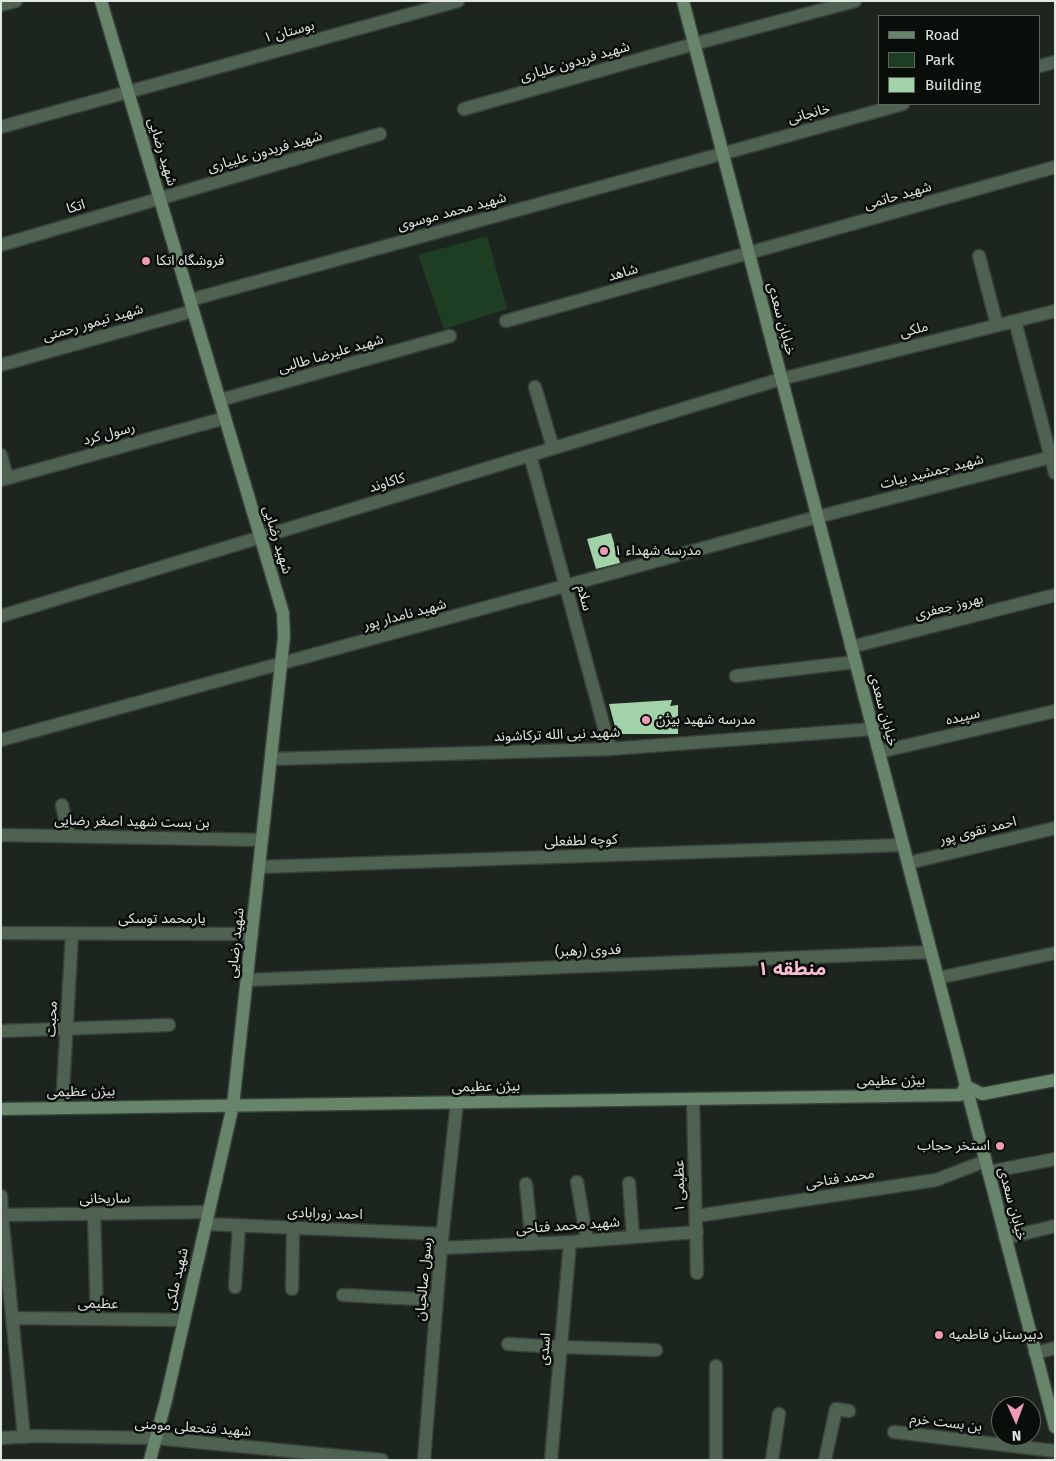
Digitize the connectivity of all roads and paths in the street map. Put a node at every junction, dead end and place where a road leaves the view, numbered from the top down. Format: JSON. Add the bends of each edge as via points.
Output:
{"nodes":[{"id":1,"x":16,"y":1,"type":"edge"},
{"id":2,"x":101,"y":1,"type":"edge"},
{"id":3,"x":458,"y":1,"type":"edge"},
{"id":4,"x":683,"y":1,"type":"edge"},
{"id":5,"x":855,"y":1,"type":"edge"},
{"id":6,"x":1,"y":5,"type":"edge"},
{"id":7,"x":694,"y":44,"type":"junction"},
{"id":8,"x":1055,"y":62,"type":"edge"},
{"id":9,"x":1041,"y":66,"type":"edge"},
{"id":10,"x":128,"y":92,"type":"junction"},
{"id":11,"x":899,"y":105,"type":"edge"},
{"id":12,"x":464,"y":109,"type":"dead end"},
{"id":13,"x":1,"y":127,"type":"edge"},
{"id":14,"x":380,"y":134,"type":"dead end"},
{"id":15,"x":722,"y":153,"type":"junction"},
{"id":16,"x":1055,"y":167,"type":"edge"},
{"id":17,"x":160,"y":198,"type":"junction"},
{"id":18,"x":1,"y":245,"type":"edge"},
{"id":19,"x":748,"y":253,"type":"junction"},
{"id":20,"x":979,"y":256,"type":"dead end"},
{"id":21,"x":192,"y":305,"type":"junction"},
{"id":22,"x":1055,"y":311,"type":"edge"},
{"id":23,"x":1015,"y":320,"type":"junction"},
{"id":24,"x":506,"y":321,"type":"dead end"},
{"id":25,"x":997,"y":325,"type":"junction"},
{"id":26,"x":450,"y":336,"type":"dead end"},
{"id":27,"x":1,"y":365,"type":"edge"},
{"id":28,"x":781,"y":379,"type":"junction"},
{"id":29,"x":535,"y":387,"type":"dead end"},
{"id":30,"x":220,"y":400,"type":"junction"},
{"id":31,"x":225,"y":418,"type":"junction"},
{"id":32,"x":553,"y":448,"type":"junction"},
{"id":33,"x":1,"y":455,"type":"edge"},
{"id":34,"x":530,"y":455,"type":"junction"},
{"id":35,"x":1053,"y":457,"type":"edge"},
{"id":36,"x":1055,"y":473,"type":"edge"},
{"id":37,"x":4,"y":479,"type":"edge"},
{"id":38,"x":817,"y":517,"type":"junction"},
{"id":39,"x":260,"y":537,"type":"junction"},
{"id":40,"x":565,"y":586,"type":"junction"},
{"id":41,"x":1055,"y":595,"type":"edge"},
{"id":42,"x":1,"y":616,"type":"edge"},
{"id":43,"x":851,"y":647,"type":"junction"},
{"id":44,"x":855,"y":662,"type":"junction"},
{"id":45,"x":281,"y":664,"type":"junction"},
{"id":46,"x":736,"y":676,"type":"dead end"},
{"id":47,"x":1055,"y":711,"type":"edge"},
{"id":48,"x":873,"y":730,"type":"junction"},
{"id":49,"x":1,"y":740,"type":"edge"},
{"id":50,"x":610,"y":749,"type":"junction"},
{"id":51,"x":879,"y":752,"type":"junction"},
{"id":52,"x":271,"y":759,"type":"junction"},
{"id":53,"x":62,"y":804,"type":"dead end"},
{"id":54,"x":1055,"y":828,"type":"edge"},
{"id":55,"x":1,"y":835,"type":"edge"},
{"id":56,"x":69,"y":836,"type":"junction"},
{"id":57,"x":262,"y":840,"type":"junction"},
{"id":58,"x":903,"y":845,"type":"junction"},
{"id":59,"x":908,"y":863,"type":"junction"},
{"id":60,"x":259,"y":867,"type":"junction"},
{"id":61,"x":2,"y":933,"type":"edge"},
{"id":62,"x":72,"y":934,"type":"junction"},
{"id":63,"x":252,"y":934,"type":"junction"},
{"id":64,"x":931,"y":952,"type":"junction"},
{"id":65,"x":1055,"y":953,"type":"edge"},
{"id":66,"x":938,"y":978,"type":"junction"},
{"id":67,"x":247,"y":980,"type":"junction"},
{"id":68,"x":169,"y":1025,"type":"dead end"},
{"id":69,"x":67,"y":1029,"type":"junction"},
{"id":70,"x":1,"y":1031,"type":"edge"},
{"id":71,"x":1055,"y":1080,"type":"edge"},
{"id":72,"x":966,"y":1086,"type":"junction"},
{"id":73,"x":693,"y":1099,"type":"junction"},
{"id":74,"x":457,"y":1102,"type":"junction"},
{"id":75,"x":233,"y":1105,"type":"junction"},
{"id":76,"x":62,"y":1107,"type":"junction"},
{"id":77,"x":1,"y":1108,"type":"edge"},
{"id":78,"x":1055,"y":1159,"type":"edge"},
{"id":79,"x":987,"y":1166,"type":"junction"},
{"id":80,"x":577,"y":1182,"type":"dead end"},
{"id":81,"x":629,"y":1183,"type":"dead end"},
{"id":82,"x":526,"y":1184,"type":"dead end"},
{"id":83,"x":1,"y":1196,"type":"edge"},
{"id":84,"x":94,"y":1214,"type":"junction"},
{"id":85,"x":2,"y":1215,"type":"edge"},
{"id":86,"x":696,"y":1216,"type":"junction"},
{"id":87,"x":207,"y":1218,"type":"junction"},
{"id":88,"x":239,"y":1226,"type":"junction"},
{"id":89,"x":1055,"y":1226,"type":"edge"},
{"id":90,"x":293,"y":1228,"type":"junction"},
{"id":91,"x":697,"y":1232,"type":"junction"},
{"id":92,"x":442,"y":1234,"type":"junction"},
{"id":93,"x":633,"y":1237,"type":"junction"},
{"id":94,"x":1006,"y":1238,"type":"junction"},
{"id":95,"x":587,"y":1240,"type":"junction"},
{"id":96,"x":570,"y":1242,"type":"junction"},
{"id":97,"x":532,"y":1244,"type":"junction"},
{"id":98,"x":441,"y":1248,"type":"junction"},
{"id":99,"x":697,"y":1273,"type":"dead end"},
{"id":100,"x":235,"y":1287,"type":"dead end"},
{"id":101,"x":292,"y":1288,"type":"dead end"},
{"id":102,"x":343,"y":1295,"type":"dead end"},
{"id":103,"x":437,"y":1300,"type":"junction"},
{"id":104,"x":13,"y":1318,"type":"junction"},
{"id":105,"x":97,"y":1319,"type":"junction"},
{"id":106,"x":183,"y":1320,"type":"junction"},
{"id":107,"x":508,"y":1344,"type":"dead end"},
{"id":108,"x":561,"y":1348,"type":"junction"},
{"id":109,"x":1055,"y":1348,"type":"edge"},
{"id":110,"x":656,"y":1350,"type":"dead end"},
{"id":111,"x":1035,"y":1353,"type":"junction"},
{"id":112,"x":716,"y":1366,"type":"dead end"},
{"id":113,"x":849,"y":1411,"type":"dead end"},
{"id":114,"x":778,"y":1414,"type":"dead end"},
{"id":115,"x":1055,"y":1427,"type":"edge"},
{"id":116,"x":894,"y":1432,"type":"dead end"},
{"id":117,"x":24,"y":1437,"type":"junction"},
{"id":118,"x":1,"y":1438,"type":"edge"},
{"id":119,"x":155,"y":1438,"type":"junction"},
{"id":120,"x":1055,"y":1451,"type":"edge"},
{"id":121,"x":150,"y":1460,"type":"edge"},
{"id":122,"x":382,"y":1460,"type":"edge"},
{"id":123,"x":424,"y":1460,"type":"edge"},
{"id":124,"x":551,"y":1460,"type":"edge"},
{"id":125,"x":716,"y":1460,"type":"edge"},
{"id":126,"x":772,"y":1460,"type":"edge"},
{"id":127,"x":825,"y":1460,"type":"edge"}],
"edges":[{"from":1,"to":6,"type":"street"},
{"from":2,"to":10,"type":"main road","name":"شهید رضایی"},
{"from":3,"to":10,"type":"street","name":"بوستان ۱"},
{"from":4,"to":7,"type":"main road","name":"خیابان سعدی"},
{"from":5,"to":7,"type":"street","name":"شهید فریدون علیاری"},
{"from":7,"to":12,"type":"street","name":"شهید فریدون علیاری"},
{"from":7,"to":15,"type":"main road","name":"خیابان سعدی"},
{"from":8,"to":9,"type":"street"},
{"from":10,"to":13,"type":"street","name":"بوستان ۱"},
{"from":10,"to":17,"type":"main road","name":"شهید رضایی"},
{"from":11,"to":15,"type":"street","name":"خانجانی"},
{"from":14,"to":17,"type":"street","name":"شهید فریدون علییاری"},
{"from":15,"to":19,"type":"main road","name":"خیابان سعدی"},
{"from":15,"to":21,"type":"street","name":"شهید محمد موسوی"},
{"from":16,"to":19,"type":"street","name":"شهید حاتمی"},
{"from":17,"to":18,"type":"street","name":"اتکا"},
{"from":17,"to":21,"type":"main road","name":"شهید رضایی"},
{"from":19,"to":24,"type":"street","name":"شاهد"},
{"from":19,"to":28,"type":"main road","name":"خیابان سعدی"},
{"from":20,"to":25,"type":"street"},
{"from":21,"to":27,"type":"street","name":"شهید تیمور رحمتی"},
{"from":21,"to":30,"type":"main road","name":"شهید رضایی"},
{"from":22,"to":23,"type":"street","name":"ملکی"},
{"from":23,"to":25,"type":"street","name":"ملکی"},
{"from":23,"to":35,"type":"street"},
{"from":25,"to":28,"type":"street","name":"ملکی"},
{"from":26,"to":30,"type":"street","name":"شهید علیرضا طالبی"},
{"from":28,"to":32,"type":"street","name":"کاکاوند"},
{"from":28,"to":38,"type":"main road","name":"خیابان سعدی"},
{"from":29,"to":32,"type":"street"},
{"from":30,"to":31,"type":"main road","name":"شهید رضایی"},
{"from":31,"to":37,"type":"street","name":"رسول کرد"},
{"from":31,"to":39,"type":"main road","name":"شهید رضایی"},
{"from":32,"to":34,"type":"street","name":"کاکاوند"},
{"from":33,"to":37,"type":"street"},
{"from":34,"to":39,"type":"street","name":"کاکاوند"},
{"from":34,"to":40,"type":"street","name":"سلام"},
{"from":35,"to":36,"type":"street"},
{"from":35,"to":38,"type":"street","name":"شهید جمشید بیات"},
{"from":38,"to":40,"type":"street","name":"شهید نامدار پور"},
{"from":38,"to":43,"type":"main road","name":"خیابان سعدی"},
{"from":39,"to":42,"type":"street","name":"کاکاوند"},
{"from":39,"to":45,"type":"main road","name":"شهید رضایی","via":[[283,613]]},
{"from":40,"to":45,"type":"street","name":"شهید نامدار پور"},
{"from":40,"to":50,"type":"street","name":"سلام"},
{"from":41,"to":43,"type":"street","name":"بهروز جعفری"},
{"from":43,"to":44,"type":"main road","name":"خیابان سعدی"},
{"from":44,"to":46,"type":"street"},
{"from":44,"to":48,"type":"main road","name":"خیابان سعدی"},
{"from":45,"to":49,"type":"street","name":"شهید نامدار پور"},
{"from":45,"to":52,"type":"main road","name":"شهید رضایی"},
{"from":47,"to":51,"type":"street","name":"سپیده"},
{"from":48,"to":50,"type":"street","name":"شهید نبی الله ترکاشوند"},
{"from":48,"to":51,"type":"main road","name":"خیابان سعدی"},
{"from":50,"to":52,"type":"street","name":"شهید نبی الله ترکاشوند"},
{"from":51,"to":58,"type":"main road","name":"خیابان سعدی"},
{"from":52,"to":57,"type":"main road","name":"شهید رضایی"},
{"from":53,"to":56,"type":"street"},
{"from":54,"to":59,"type":"street","name":"احمد تقوی پور"},
{"from":55,"to":56,"type":"street","name":"بن بست شهید اصغر رضایی"},
{"from":56,"to":57,"type":"street","name":"بن بست شهید اصغر رضایی"},
{"from":57,"to":60,"type":"main road","name":"شهید رضایی"},
{"from":58,"to":59,"type":"main road","name":"خیابان سعدی"},
{"from":58,"to":60,"type":"street","name":"کوچه لطفعلی"},
{"from":59,"to":64,"type":"main road","name":"خیابان سعدی"},
{"from":60,"to":63,"type":"main road","name":"شهید رضایی"},
{"from":61,"to":62,"type":"street","name":"یارمحمد توسکی"},
{"from":62,"to":63,"type":"street","name":"یارمحمد توسکی"},
{"from":62,"to":69,"type":"street","name":"محبت"},
{"from":63,"to":67,"type":"main road","name":"شهید رضایی"},
{"from":64,"to":66,"type":"main road","name":"خیابان سعدی"},
{"from":64,"to":67,"type":"street","name":"فدوی (رهبر)"},
{"from":65,"to":66,"type":"street"},
{"from":66,"to":72,"type":"main road","name":"خیابان سعدی"},
{"from":67,"to":75,"type":"main road","name":"شهید رضایی"},
{"from":68,"to":69,"type":"street"},
{"from":69,"to":70,"type":"street"},
{"from":69,"to":76,"type":"street","name":"محبت"},
{"from":71,"to":72,"type":"main road","via":[[982,1094]]},
{"from":72,"to":73,"type":"main road","name":"بیژن عظیمی","via":[[960,1095]]},
{"from":72,"to":79,"type":"main road","name":"خیابان سعدی"},
{"from":73,"to":74,"type":"main road","name":"بیژن عظیمی"},
{"from":73,"to":86,"type":"street","name":"عظیمی ۱"},
{"from":74,"to":75,"type":"main road","name":"بیژن عظیمی"},
{"from":74,"to":92,"type":"street","name":"رسول صالحیان"},
{"from":75,"to":76,"type":"main road","name":"بیژن عظیمی"},
{"from":75,"to":87,"type":"main road","name":"شهید ملکی"},
{"from":76,"to":77,"type":"main road","name":"بیژن عظیمی"},
{"from":78,"to":79,"type":"street","name":"محمد فتاحی"},
{"from":79,"to":86,"type":"street","name":"محمد فتاحی","via":[[936,1180]]},
{"from":79,"to":94,"type":"main road","name":"خیابان سعدی"},
{"from":80,"to":95,"type":"street"},
{"from":81,"to":93,"type":"street"},
{"from":82,"to":97,"type":"street"},
{"from":83,"to":85,"type":"street"},
{"from":84,"to":85,"type":"street","name":"ساریخانی"},
{"from":84,"to":87,"type":"street","name":"ساریخانی"},
{"from":84,"to":105,"type":"street"},
{"from":85,"to":104,"type":"street"},
{"from":86,"to":91,"type":"street","name":"عظیمی ۱"},
{"from":87,"to":88,"type":"street","name":"احمد زورابادی"},
{"from":87,"to":106,"type":"main road","name":"شهید ملکی"},
{"from":88,"to":90,"type":"street","name":"احمد زورابادی"},
{"from":88,"to":100,"type":"street"},
{"from":89,"to":94,"type":"street"},
{"from":90,"to":92,"type":"street","name":"احمد زورابادی"},
{"from":90,"to":101,"type":"street"},
{"from":91,"to":93,"type":"street","name":"شهید محمد فتاحی"},
{"from":91,"to":99,"type":"street","name":"عظیمی ۱"},
{"from":92,"to":98,"type":"street","name":"رسول صالحیان"},
{"from":93,"to":95,"type":"street","name":"شهید محمد فتاحی"},
{"from":94,"to":111,"type":"main road","name":"خیابان سعدی"},
{"from":95,"to":96,"type":"street","name":"شهید محمد فتاحی"},
{"from":96,"to":97,"type":"street","name":"شهید محمد فتاحی"},
{"from":96,"to":108,"type":"street","name":"اسدی"},
{"from":97,"to":98,"type":"street","name":"شهید محمد فتاحی"},
{"from":98,"to":103,"type":"street","name":"رسول صالحیان"},
{"from":102,"to":103,"type":"street"},
{"from":103,"to":123,"type":"street","name":"رسول صالحیان"},
{"from":104,"to":105,"type":"street","name":"عظیمی"},
{"from":104,"to":117,"type":"street"},
{"from":105,"to":106,"type":"street","name":"عظیمی"},
{"from":106,"to":119,"type":"main road","name":"شهید ملکی"},
{"from":107,"to":108,"type":"street"},
{"from":108,"to":110,"type":"street"},
{"from":108,"to":124,"type":"street","name":"اسدی"},
{"from":109,"to":111,"type":"street"},
{"from":111,"to":115,"type":"main road","name":"خیابان سعدی"},
{"from":112,"to":125,"type":"street"},
{"from":113,"to":127,"type":"street","via":[[836,1409]]},
{"from":114,"to":126,"type":"street"},
{"from":116,"to":120,"type":"street","name":"بن بست خرم"},
{"from":117,"to":118,"type":"street","name":"شهید فتحعلی مومنی"},
{"from":117,"to":119,"type":"street","name":"شهید فتحعلی مومنی"},
{"from":119,"to":121,"type":"main road","name":"شهید ملکی"},
{"from":119,"to":122,"type":"street","name":"شهید فتحعلی مومنی"}]}
